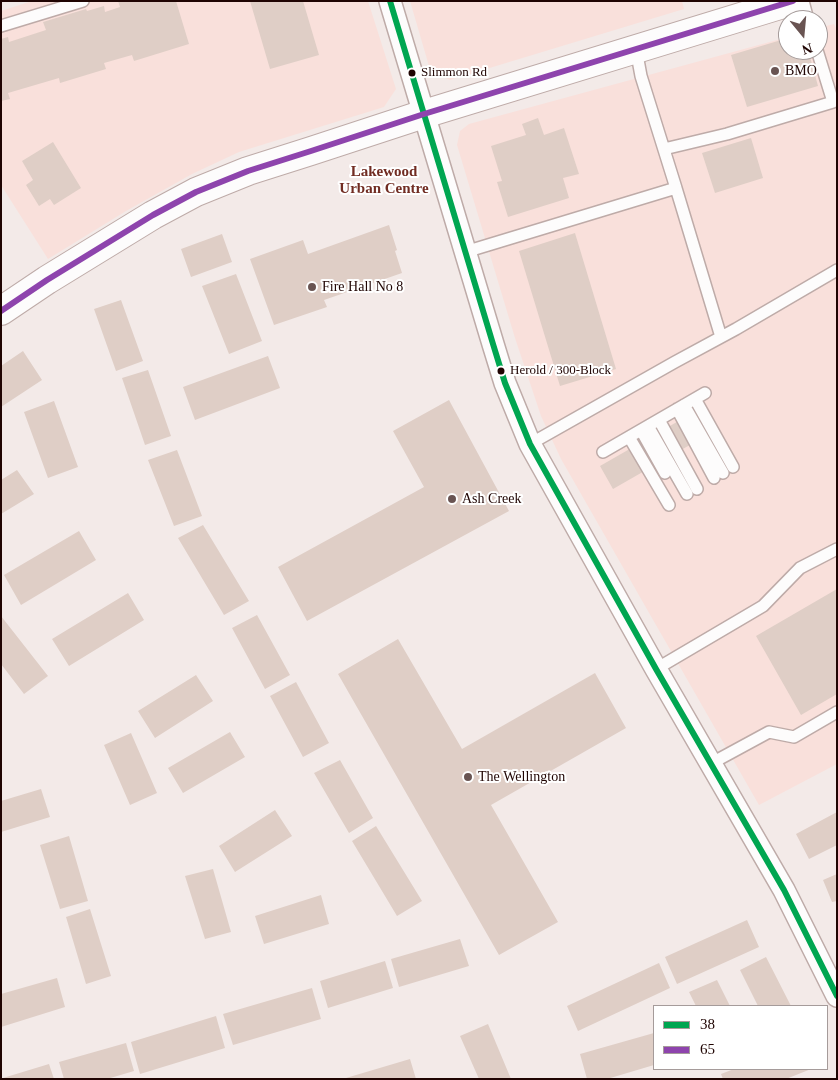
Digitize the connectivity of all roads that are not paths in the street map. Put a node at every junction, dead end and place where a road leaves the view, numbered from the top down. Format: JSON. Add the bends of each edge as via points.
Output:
{"nodes":[{"id":1,"x":83,"y":1,"type":"edge"},
{"id":2,"x":390,"y":1,"type":"edge"},
{"id":3,"x":793,"y":1,"type":"edge"},
{"id":4,"x":1,"y":26,"type":"edge"},
{"id":5,"x":636,"y":49,"type":"junction"},
{"id":6,"x":820,"y":60,"type":"edge"},
{"id":7,"x":424,"y":114,"type":"junction"},
{"id":8,"x":664,"y":149,"type":"junction"},
{"id":9,"x":676,"y":188,"type":"junction"},
{"id":10,"x":465,"y":252,"type":"junction"},
{"id":11,"x":837,"y":270,"type":"edge"},
{"id":12,"x":1,"y":311,"type":"edge"},
{"id":13,"x":721,"y":337,"type":"junction"},
{"id":14,"x":680,"y":407,"type":"junction"},
{"id":15,"x":662,"y":418,"type":"junction"},
{"id":16,"x":644,"y":428,"type":"junction"},
{"id":17,"x":628,"y":437,"type":"junction"},
{"id":18,"x":530,"y":444,"type":"junction"},
{"id":19,"x":603,"y":452,"type":"dead end"},
{"id":20,"x":669,"y":505,"type":"dead end"},
{"id":21,"x":837,"y":549,"type":"edge"},
{"id":22,"x":656,"y":669,"type":"junction"},
{"id":23,"x":837,"y":712,"type":"edge"},
{"id":24,"x":710,"y":764,"type":"junction"},
{"id":25,"x":837,"y":996,"type":"edge"}],
"edges":[{"from":1,"to":4,"type":"lane"},
{"from":2,"to":7,"type":"street"},
{"from":3,"to":5,"type":"street"},
{"from":5,"to":7,"type":"street"},
{"from":5,"to":8,"type":"lane"},
{"from":6,"to":8,"type":"lane","via":[[833,102]]},
{"from":7,"to":10,"type":"street"},
{"from":7,"to":12,"type":"street","via":[[248,171],[196,192],[153,215]]},
{"from":8,"to":9,"type":"lane"},
{"from":9,"to":10,"type":"lane"},
{"from":9,"to":13,"type":"lane"},
{"from":10,"to":18,"type":"street","via":[[505,383]]},
{"from":11,"to":13,"type":"lane"},
{"from":13,"to":18,"type":"lane"},
{"from":14,"to":14,"type":"lane","via":[[700,396],[723,473]]},
{"from":14,"to":15,"type":"lane"},
{"from":15,"to":16,"type":"lane"},
{"from":15,"to":16,"type":"lane","via":[[692,491]]},
{"from":16,"to":17,"type":"lane"},
{"from":17,"to":19,"type":"lane"},
{"from":17,"to":20,"type":"lane"},
{"from":18,"to":22,"type":"street"},
{"from":21,"to":22,"type":"lane","via":[[800,568],[763,606]]},
{"from":22,"to":24,"type":"street"},
{"from":23,"to":24,"type":"lane","via":[[794,737],[769,732]]},
{"from":24,"to":25,"type":"street","via":[[784,890]]}]}
